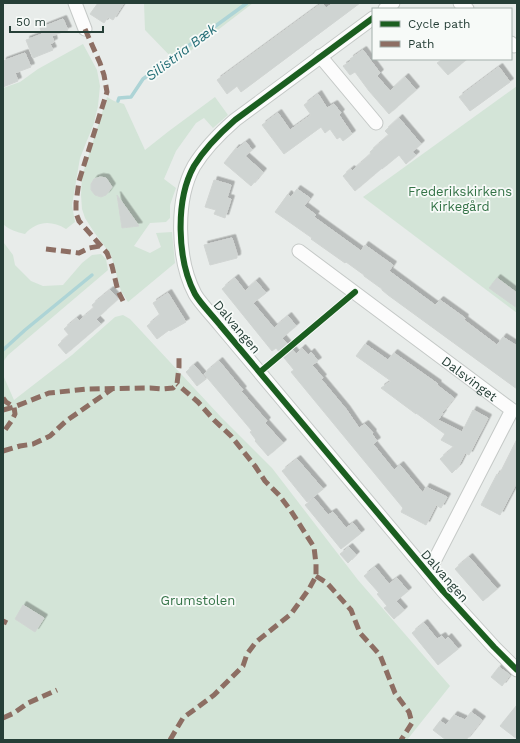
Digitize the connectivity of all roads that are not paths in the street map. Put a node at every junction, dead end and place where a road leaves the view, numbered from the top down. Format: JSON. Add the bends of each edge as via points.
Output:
{"nodes":[{"id":1,"x":75,"y":3,"type":"edge"},
{"id":2,"x":372,"y":19,"type":"edge"},
{"id":3,"x":85,"y":28,"type":"dead end"},
{"id":4,"x":320,"y":56,"type":"junction"},
{"id":5,"x":376,"y":123,"type":"dead end"},
{"id":6,"x":299,"y":251,"type":"dead end"},
{"id":7,"x":428,"y":573,"type":"junction"},
{"id":8,"x":517,"y":670,"type":"edge"}],
"edges":[{"from":1,"to":3,"type":"street"},
{"from":2,"to":4,"type":"street","name":"Dalvangen"},
{"from":4,"to":5,"type":"street"},
{"from":4,"to":7,"type":"street","name":"Dalvangen","via":[[235,120],[209,145],[187,183],[182,203],[181,245],[196,295]]},
{"from":6,"to":7,"type":"street","name":"Dalsvinget","via":[[512,410]]},
{"from":7,"to":8,"type":"street","name":"Dalvangen"}]}
